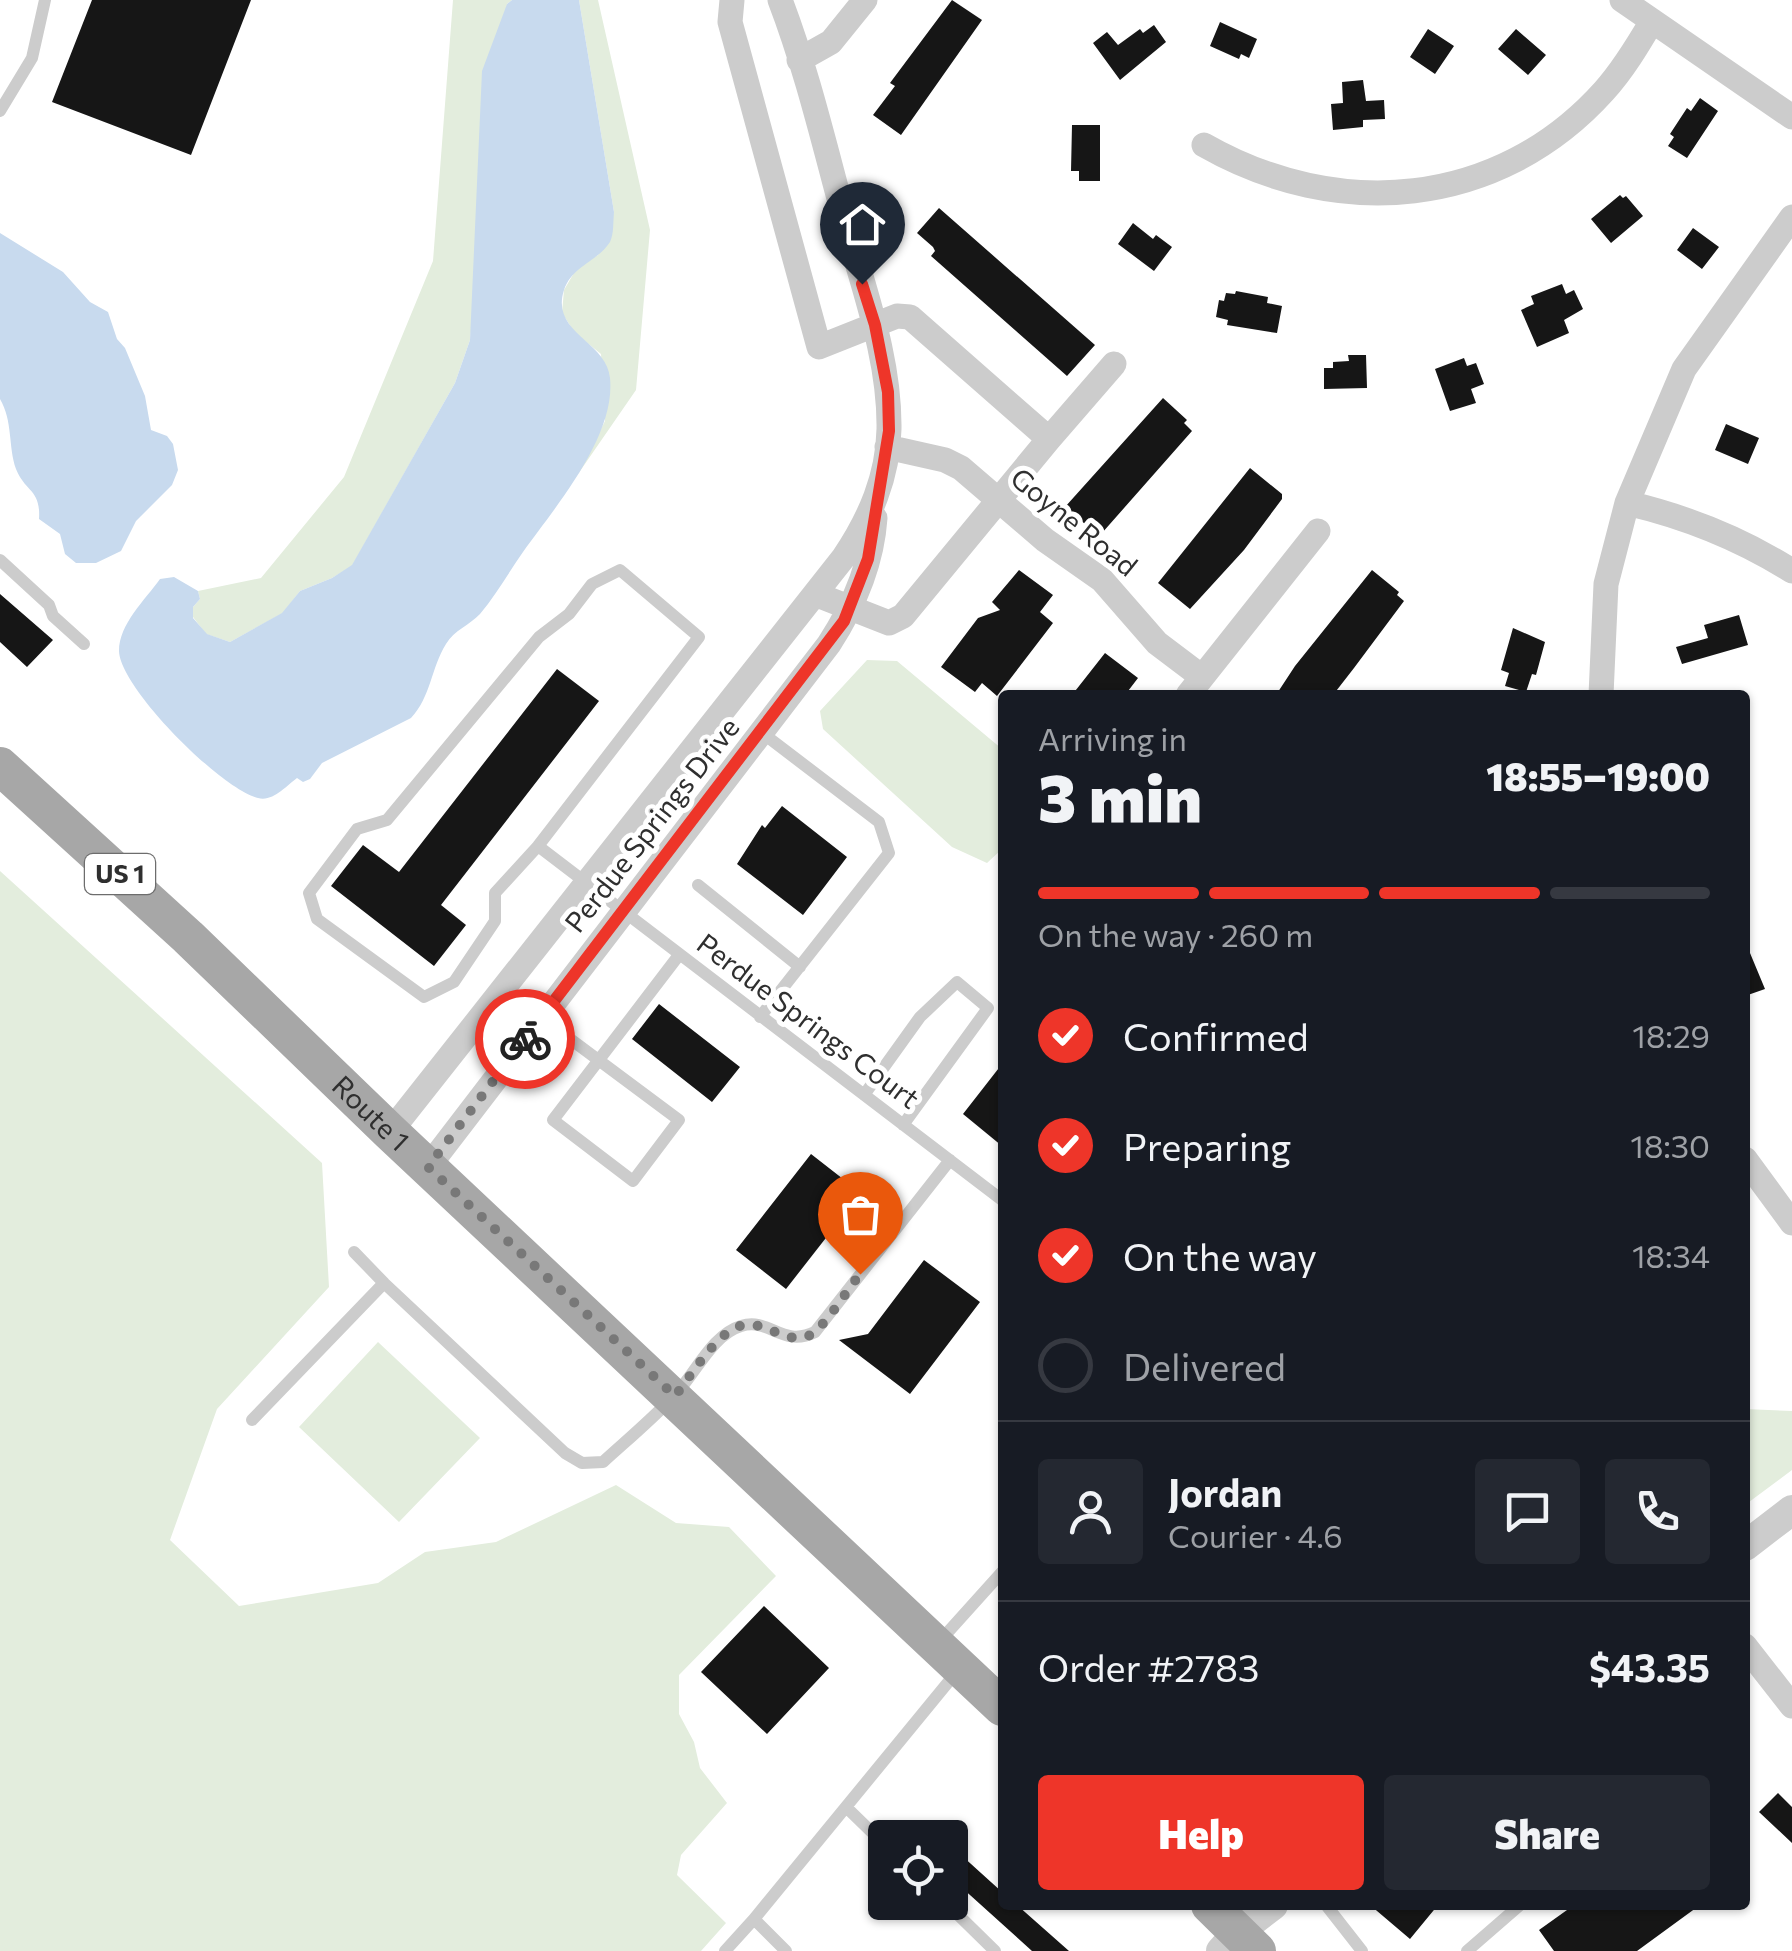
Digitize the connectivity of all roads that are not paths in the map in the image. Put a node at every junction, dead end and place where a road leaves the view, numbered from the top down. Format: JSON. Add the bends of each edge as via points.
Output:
{"nodes":[{"id":1,"x":44,"y":0,"type":"edge"},
{"id":2,"x":732,"y":0,"type":"edge"},
{"id":3,"x":780,"y":0,"type":"edge"},
{"id":4,"x":866,"y":0,"type":"edge"},
{"id":5,"x":1622,"y":0,"type":"edge"},
{"id":6,"x":1652,"y":21,"type":"junction"},
{"id":7,"x":799,"y":60,"type":"junction"},
{"id":8,"x":0,"y":111,"type":"edge"},
{"id":9,"x":1792,"y":117,"type":"edge"},
{"id":10,"x":1204,"y":145,"type":"dead end"},
{"id":11,"x":1792,"y":218,"type":"edge"},
{"id":12,"x":875,"y":325,"type":"junction"},
{"id":13,"x":1114,"y":364,"type":"dead end"},
{"id":14,"x":1049,"y":438,"type":"junction"},
{"id":15,"x":887,"y":447,"type":"junction"},
{"id":16,"x":876,"y":498,"type":"junction"},
{"id":17,"x":998,"y":500,"type":"junction"},
{"id":18,"x":1627,"y":503,"type":"junction"},
{"id":19,"x":1318,"y":530,"type":"dead end"},
{"id":20,"x":0,"y":560,"type":"edge"},
{"id":21,"x":1792,"y":571,"type":"edge"},
{"id":22,"x":816,"y":594,"type":"junction"},
{"id":23,"x":850,"y":608,"type":"junction"},
{"id":24,"x":84,"y":644,"type":"dead end"},
{"id":25,"x":1195,"y":686,"type":"edge"},
{"id":26,"x":1601,"y":690,"type":"edge"},
{"id":27,"x":761,"y":732,"type":"junction"},
{"id":28,"x":0,"y":766,"type":"edge"},
{"id":29,"x":538,"y":846,"type":"junction"},
{"id":30,"x":584,"y":883,"type":"junction"},
{"id":31,"x":698,"y":885,"type":"dead end"},
{"id":32,"x":622,"y":912,"type":"junction"},
{"id":33,"x":679,"y":955,"type":"junction"},
{"id":34,"x":800,"y":967,"type":"junction"},
{"id":35,"x":760,"y":1016,"type":"junction"},
{"id":36,"x":542,"y":1018,"type":"junction"},
{"id":37,"x":598,"y":1060,"type":"junction"},
{"id":38,"x":864,"y":1095,"type":"junction"},
{"id":39,"x":903,"y":1124,"type":"junction"},
{"id":40,"x":390,"y":1132,"type":"junction"},
{"id":41,"x":950,"y":1160,"type":"junction"},
{"id":42,"x":1750,"y":1166,"type":"edge"},
{"id":43,"x":428,"y":1167,"type":"junction"},
{"id":44,"x":998,"y":1197,"type":"edge"},
{"id":45,"x":1792,"y":1223,"type":"edge"},
{"id":46,"x":354,"y":1252,"type":"dead end"},
{"id":47,"x":384,"y":1284,"type":"junction"},
{"id":48,"x":675,"y":1396,"type":"junction"},
{"id":49,"x":252,"y":1420,"type":"dead end"},
{"id":50,"x":1792,"y":1510,"type":"edge"},
{"id":51,"x":1750,"y":1542,"type":"edge"},
{"id":52,"x":998,"y":1578,"type":"edge"},
{"id":53,"x":1750,"y":1652,"type":"edge"},
{"id":54,"x":949,"y":1656,"type":"junction"},
{"id":55,"x":998,"y":1703,"type":"edge"},
{"id":56,"x":1792,"y":1706,"type":"edge"},
{"id":57,"x":848,"y":1808,"type":"junction"},
{"id":58,"x":868,"y":1827,"type":"edge"},
{"id":59,"x":1214,"y":1910,"type":"edge"},
{"id":60,"x":1270,"y":1910,"type":"edge"},
{"id":61,"x":1330,"y":1910,"type":"edge"},
{"id":62,"x":1514,"y":1910,"type":"edge"},
{"id":63,"x":754,"y":1919,"type":"junction"},
{"id":64,"x":963,"y":1920,"type":"edge"},
{"id":65,"x":1239,"y":1945,"type":"edge"},
{"id":66,"x":725,"y":1951,"type":"edge"},
{"id":67,"x":786,"y":1951,"type":"edge"},
{"id":68,"x":995,"y":1951,"type":"edge"},
{"id":69,"x":1362,"y":1951,"type":"edge"},
{"id":70,"x":1467,"y":1951,"type":"edge"}],
"edges":[{"from":1,"to":8,"type":"lane","via":[[32,58]]},
{"from":2,"to":12,"type":"street","via":[[730,22],[818,347]]},
{"from":3,"to":7,"type":"street","name":"Perdue Springs Drive"},
{"from":4,"to":7,"type":"street","via":[[831,42]]},
{"from":5,"to":6,"type":"street"},
{"from":6,"to":9,"type":"street"},
{"from":6,"to":10,"type":"street","via":[[1613,80],[1574,120],[1528,152],[1467,180],[1396,194],[1355,194],[1268,177]]},
{"from":7,"to":12,"type":"street","name":"Perdue Springs Drive"},
{"from":11,"to":18,"type":"street","via":[[1684,369]]},
{"from":12,"to":14,"type":"street","via":[[910,317]]},
{"from":12,"to":15,"type":"street","name":"Perdue Springs Drive","via":[[888,392]]},
{"from":13,"to":14,"type":"street"},
{"from":14,"to":17,"type":"street"},
{"from":15,"to":16,"type":"street","name":"Perdue Springs Drive"},
{"from":15,"to":17,"type":"street","name":"Goyne Road","via":[[945,460]]},
{"from":16,"to":22,"type":"street","name":"Perdue Springs Drive"},
{"from":16,"to":23,"type":"street","name":"Perdue Springs Drive","via":[[868,559]]},
{"from":17,"to":23,"type":"street","via":[[904,616],[889,623]]},
{"from":17,"to":25,"type":"street","name":"Goyne Road","via":[[1102,580]]},
{"from":18,"to":21,"type":"street","via":[[1717,530]]},
{"from":18,"to":26,"type":"street","via":[[1606,584]]},
{"from":19,"to":25,"type":"street"},
{"from":20,"to":24,"type":"lane"},
{"from":22,"to":23,"type":"street"},
{"from":22,"to":30,"type":"street","name":"Perdue Springs Drive"},
{"from":23,"to":27,"type":"street","name":"Perdue Springs Drive"},
{"from":27,"to":32,"type":"street","name":"Perdue Springs Drive"},
{"from":27,"to":34,"type":"lane","via":[[879,822],[889,853]]},
{"from":28,"to":40,"type":"main road","name":"Route 1","number":"US 1"},
{"from":29,"to":29,"type":"lane","via":[[699,637],[620,570],[592,584],[539,637],[387,820],[356,830],[309,893],[317,919],[424,998],[454,982],[495,921],[495,893]]},
{"from":29,"to":30,"type":"lane","name":"Perdue Springs Court"},
{"from":30,"to":32,"type":"lane","name":"Perdue Springs Court"},
{"from":30,"to":40,"type":"street","name":"Perdue Springs Drive"},
{"from":31,"to":34,"type":"lane"},
{"from":32,"to":33,"type":"lane","name":"Perdue Springs Court"},
{"from":32,"to":36,"type":"street","name":"Perdue Springs Drive"},
{"from":33,"to":35,"type":"lane","name":"Perdue Springs Court"},
{"from":33,"to":37,"type":"lane"},
{"from":34,"to":35,"type":"lane"},
{"from":35,"to":38,"type":"lane","name":"Perdue Springs Court"},
{"from":36,"to":37,"type":"lane"},
{"from":36,"to":43,"type":"street","name":"Perdue Springs Drive"},
{"from":37,"to":37,"type":"lane","via":[[678,1120],[633,1180],[553,1120]]},
{"from":38,"to":39,"type":"lane","name":"Perdue Springs Court"},
{"from":38,"to":39,"type":"lane","via":[[920,1018],[958,982],[988,1008]]},
{"from":39,"to":41,"type":"lane","name":"Perdue Springs Court"},
{"from":40,"to":43,"type":"main road","name":"Route 1","number":"US 1"},
{"from":41,"to":44,"type":"lane","name":"Perdue Springs Court"},
{"from":41,"to":48,"type":"lane","via":[[815,1332],[790,1338],[764,1326],[738,1326]]},
{"from":42,"to":45,"type":"street"},
{"from":43,"to":48,"type":"main road","name":"Route 1","number":"US 1"},
{"from":46,"to":47,"type":"lane"},
{"from":47,"to":48,"type":"lane","via":[[582,1463],[604,1462]]},
{"from":47,"to":49,"type":"lane"},
{"from":48,"to":54,"type":"main road","name":"Route 1","number":"US 1"},
{"from":50,"to":51,"type":"street"},
{"from":52,"to":54,"type":"lane"},
{"from":53,"to":56,"type":"street"},
{"from":54,"to":55,"type":"main road","name":"Route 1","number":"US 1"},
{"from":54,"to":57,"type":"lane"},
{"from":57,"to":58,"type":"lane"},
{"from":57,"to":63,"type":"lane"},
{"from":59,"to":65,"type":"main road"},
{"from":60,"to":65,"type":"street"},
{"from":61,"to":69,"type":"lane"},
{"from":62,"to":70,"type":"lane"},
{"from":63,"to":66,"type":"lane"},
{"from":63,"to":67,"type":"lane"},
{"from":64,"to":68,"type":"lane"}]}
